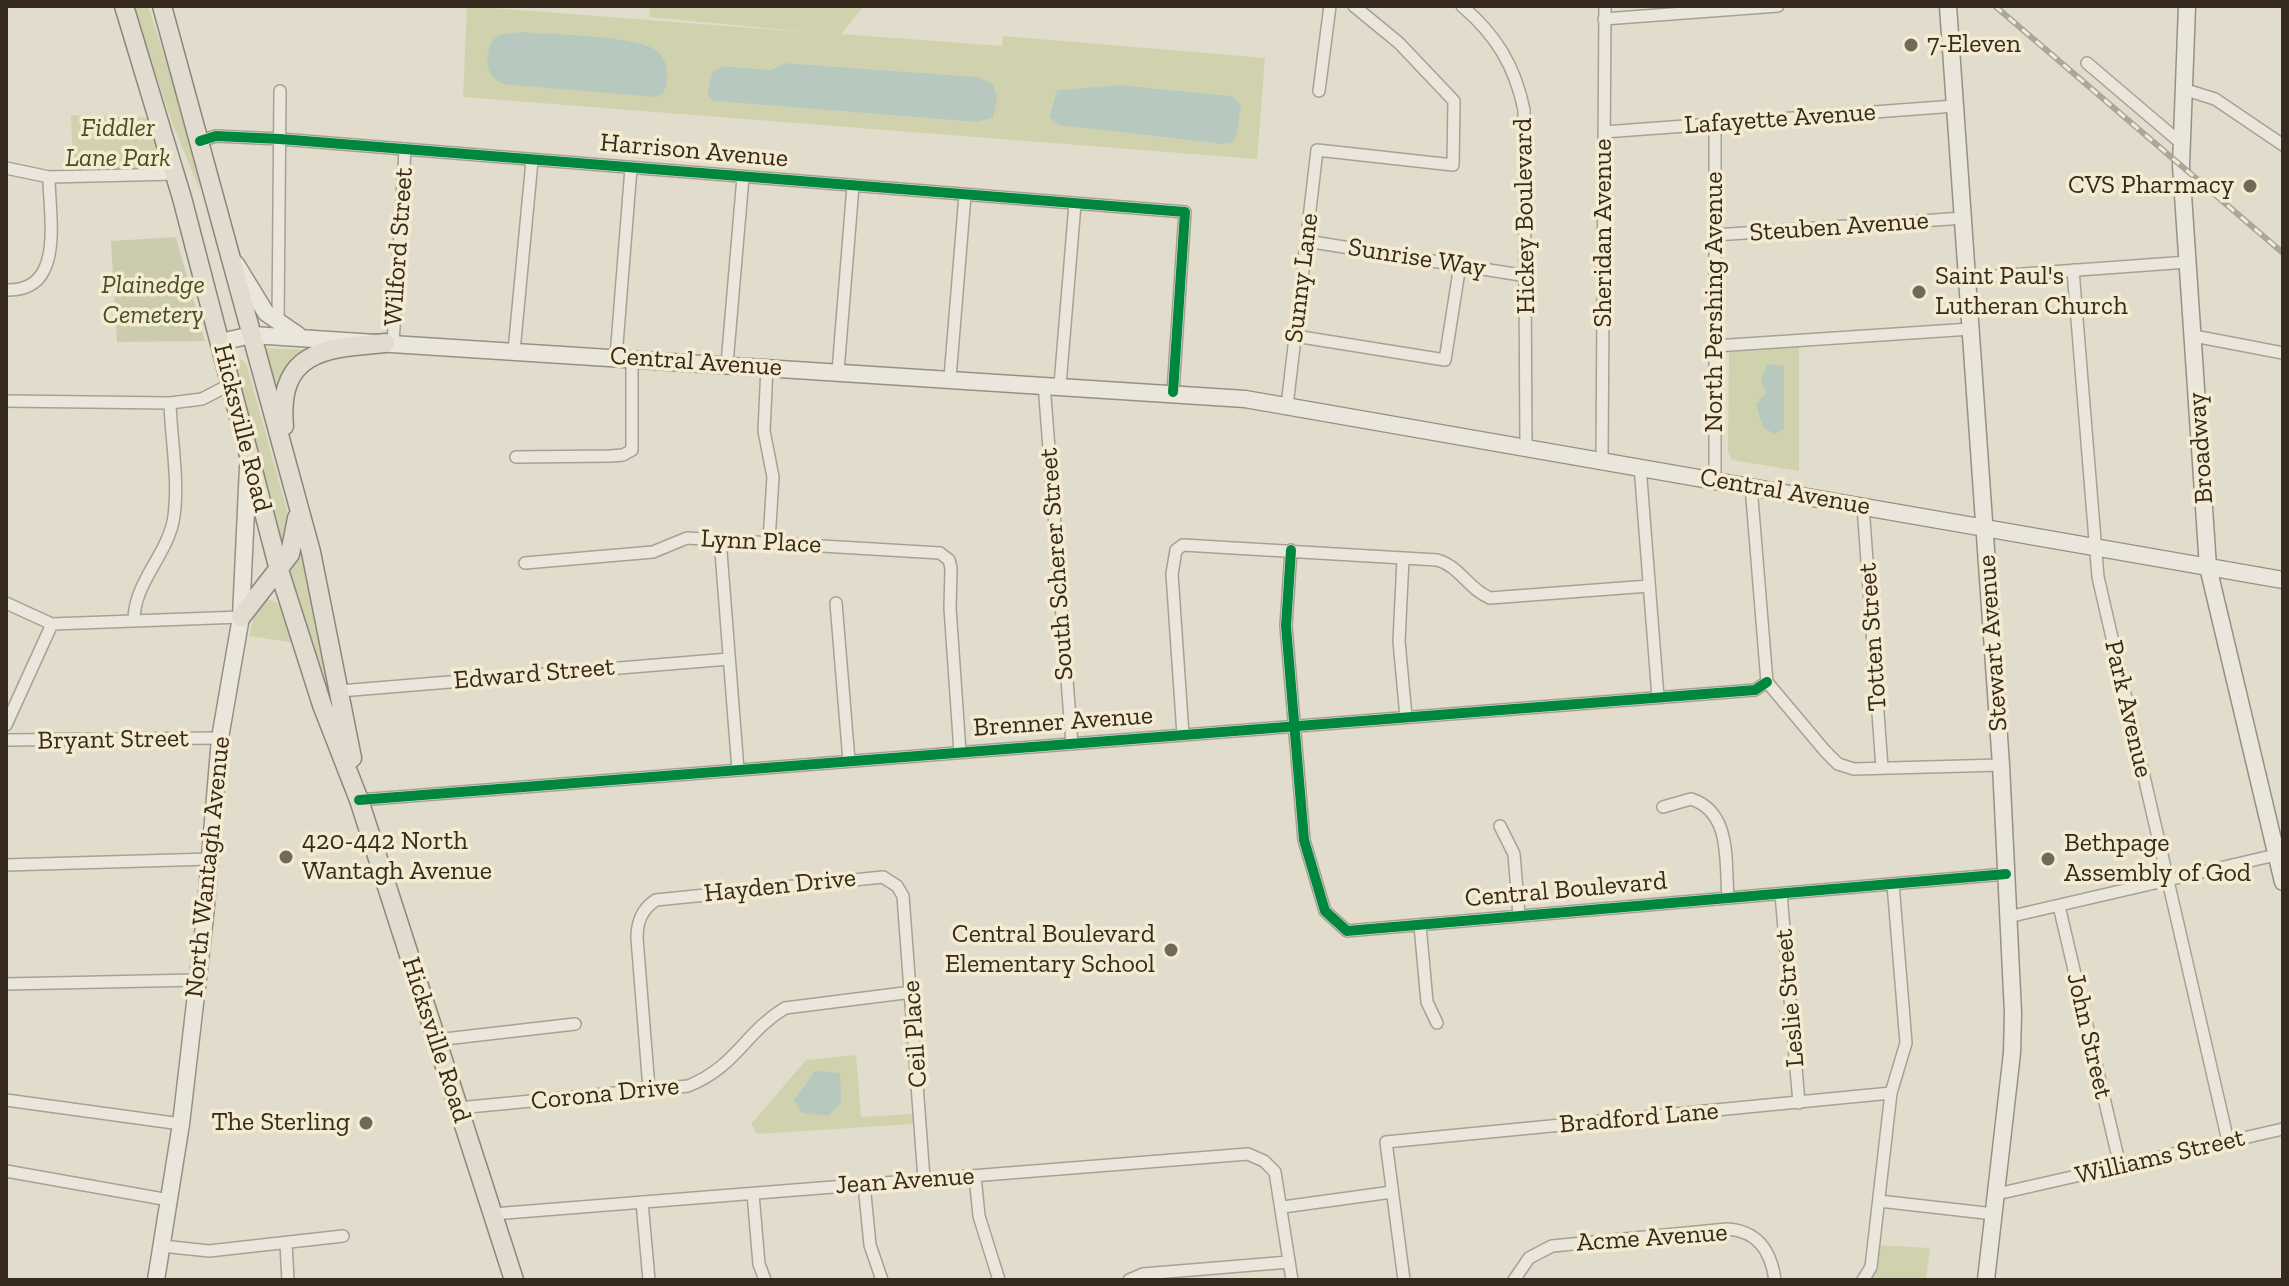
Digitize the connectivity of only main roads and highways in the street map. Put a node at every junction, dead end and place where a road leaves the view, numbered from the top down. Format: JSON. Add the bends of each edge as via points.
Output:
{"nodes":[{"id":1,"x":124,"y":6,"type":"edge"},
{"id":2,"x":159,"y":6,"type":"edge"},
{"id":3,"x":1948,"y":6,"type":"edge"},
{"id":4,"x":2187,"y":6,"type":"edge"},
{"id":5,"x":231,"y":255,"type":"junction"},
{"id":6,"x":252,"y":335,"type":"junction"},
{"id":7,"x":303,"y":338,"type":"junction"},
{"id":8,"x":220,"y":342,"type":"junction"},
{"id":9,"x":389,"y":343,"type":"junction"},
{"id":10,"x":248,"y":453,"type":"junction"},
{"id":11,"x":288,"y":464,"type":"junction"},
{"id":12,"x":298,"y":501,"type":"junction"},
{"id":13,"x":1986,"y":527,"type":"junction"},
{"id":14,"x":2208,"y":567,"type":"junction"},
{"id":15,"x":279,"y":570,"type":"junction"},
{"id":16,"x":2283,"y":580,"type":"edge"},
{"id":17,"x":254,"y":600,"type":"junction"},
{"id":18,"x":293,"y":616,"type":"junction"},
{"id":19,"x":241,"y":617,"type":"junction"},
{"id":20,"x":359,"y":800,"type":"junction"},
{"id":21,"x":2280,"y":854,"type":"edge"},
{"id":22,"x":2283,"y":882,"type":"edge"},
{"id":23,"x":156,"y":1280,"type":"edge"},
{"id":24,"x":514,"y":1280,"type":"edge"},
{"id":25,"x":1986,"y":1280,"type":"edge"}],
"edges":[{"from":1,"to":8,"type":"main road","name":"Hicksville Road"},
{"from":2,"to":5,"type":"main road","name":"Hicksville Road"},
{"from":3,"to":13,"type":"main road","name":"Stewart Avenue"},
{"from":4,"to":14,"type":"main road","name":"Broadway","via":[[2181,143]]},
{"from":5,"to":6,"type":"main road","name":"Hicksville Road"},
{"from":5,"to":7,"type":"main road","via":[[261,308]]},
{"from":6,"to":7,"type":"main road","name":"Central Avenue"},
{"from":6,"to":8,"type":"main road","name":"Central Avenue"},
{"from":6,"to":11,"type":"main road","name":"Hicksville Road"},
{"from":7,"to":9,"type":"main road","name":"Central Avenue"},
{"from":8,"to":10,"type":"main road","name":"Hicksville Road"},
{"from":9,"to":11,"type":"main road","via":[[317,352],[295,369],[283,417]]},
{"from":9,"to":13,"type":"main road","name":"Central Avenue","via":[[1055,380],[1173,392],[1287,406]]},
{"from":10,"to":15,"type":"main road","name":"Hicksville Road"},
{"from":10,"to":19,"type":"main road","name":"North Wantagh Avenue"},
{"from":11,"to":12,"type":"main road","name":"Hicksville Road"},
{"from":12,"to":15,"type":"main road","via":[[294,543]]},
{"from":12,"to":20,"type":"main road","name":"Hicksville Road"},
{"from":13,"to":14,"type":"main road","name":"Central Avenue"},
{"from":13,"to":25,"type":"main road","name":"Stewart Avenue","via":[[2012,1053]]},
{"from":14,"to":16,"type":"main road","name":"Central Avenue"},
{"from":14,"to":21,"type":"main road","name":"Broadway"},
{"from":15,"to":17,"type":"main road"},
{"from":15,"to":18,"type":"main road","name":"Hicksville Road"},
{"from":17,"to":18,"type":"main road","via":[[275,598]]},
{"from":17,"to":19,"type":"main road"},
{"from":18,"to":20,"type":"main road","name":"Hicksville Road"},
{"from":19,"to":23,"type":"main road","name":"North Wantagh Avenue","via":[[220,738],[181,1124]]},
{"from":20,"to":24,"type":"main road","name":"Hicksville Road"},
{"from":21,"to":22,"type":"main road","name":"Broadway"}]}
